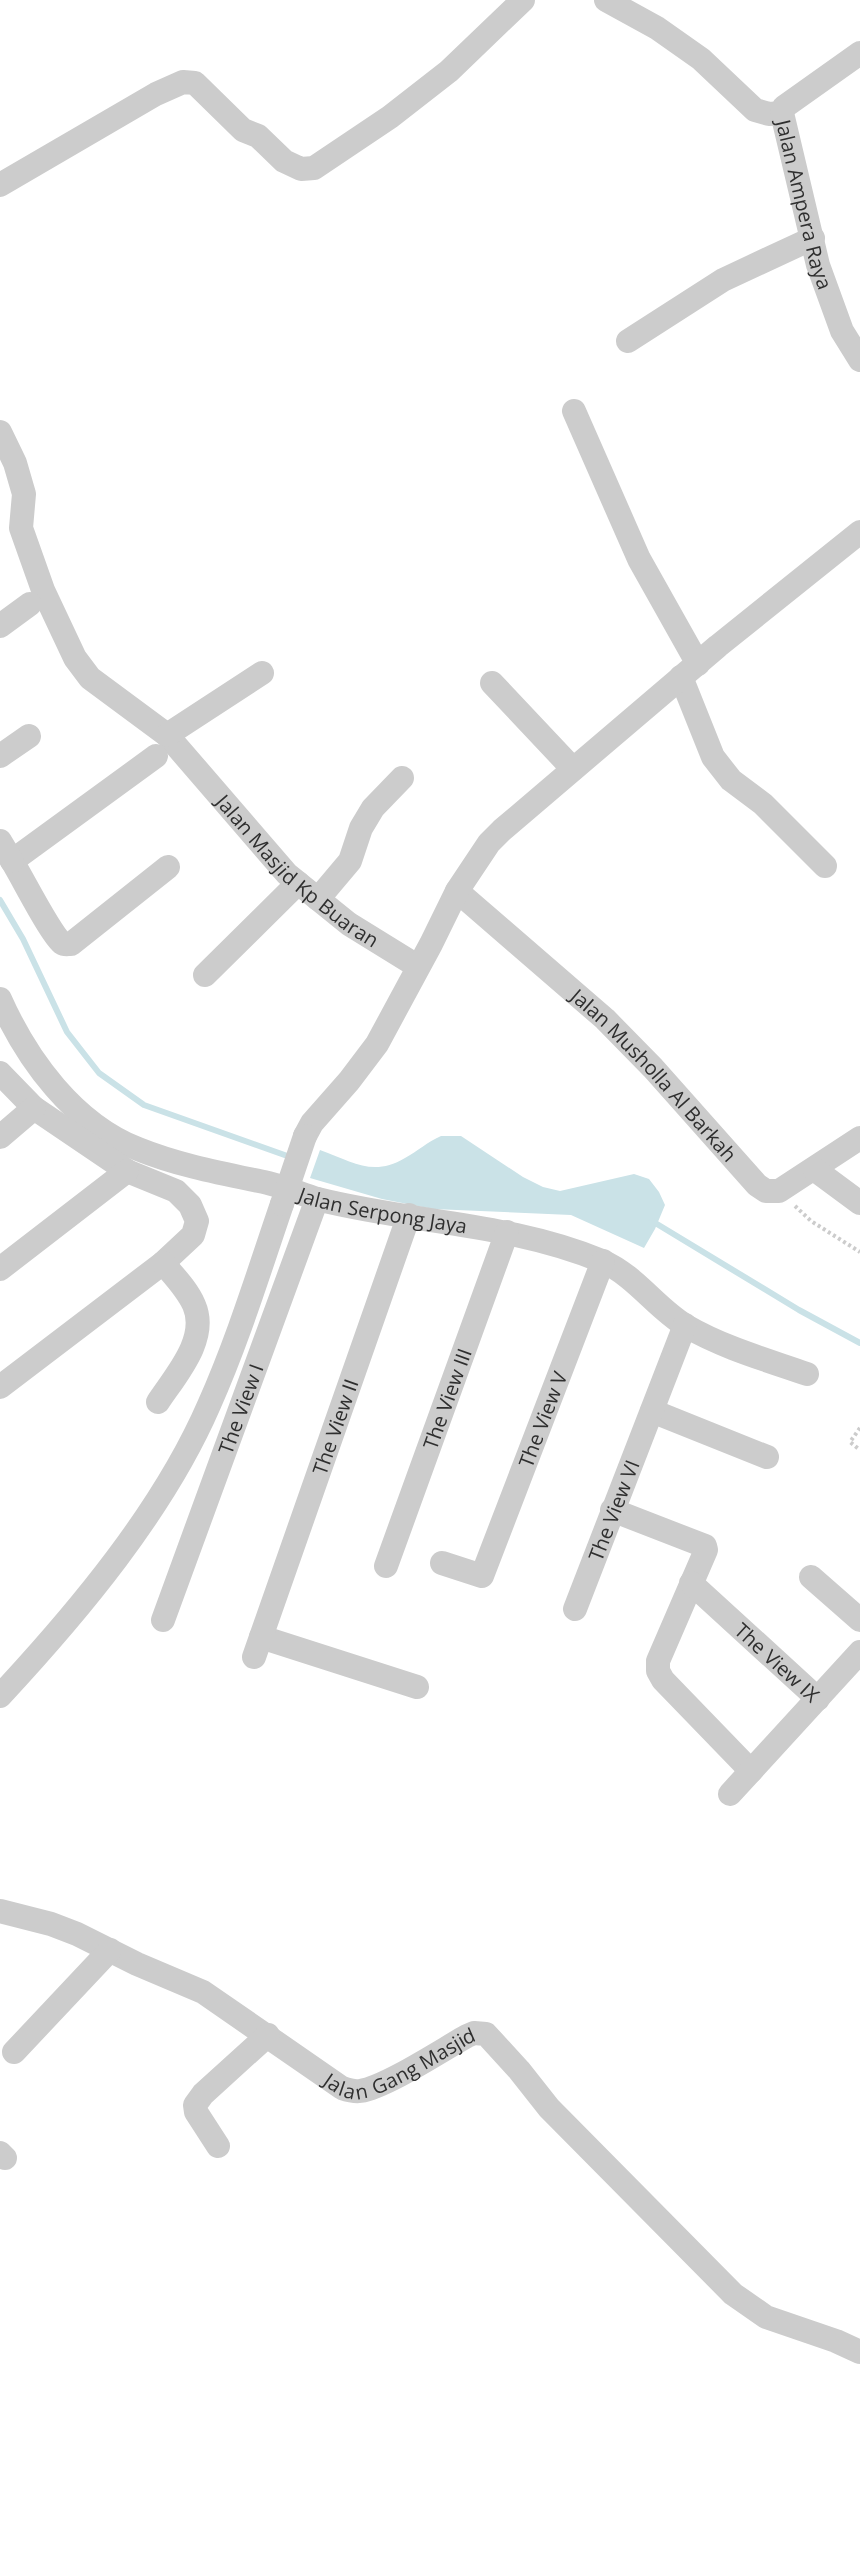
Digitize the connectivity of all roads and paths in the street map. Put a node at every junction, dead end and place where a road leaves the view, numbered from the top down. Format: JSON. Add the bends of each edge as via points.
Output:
{"nodes":[{"id":1,"x":523,"y":0,"type":"edge"},
{"id":2,"x":606,"y":0,"type":"edge"},
{"id":3,"x":860,"y":53,"type":"edge"},
{"id":4,"x":782,"y":113,"type":"junction"},
{"id":5,"x":0,"y":185,"type":"edge"},
{"id":6,"x":813,"y":238,"type":"junction"},
{"id":7,"x":628,"y":342,"type":"dead end"},
{"id":8,"x":860,"y":360,"type":"edge"},
{"id":9,"x":574,"y":411,"type":"dead end"},
{"id":10,"x":0,"y":432,"type":"edge"},
{"id":11,"x":860,"y":532,"type":"edge"},
{"id":12,"x":30,"y":603,"type":"dead end"},
{"id":13,"x":0,"y":626,"type":"edge"},
{"id":14,"x":690,"y":670,"type":"junction"},
{"id":15,"x":262,"y":673,"type":"dead end"},
{"id":16,"x":492,"y":682,"type":"dead end"},
{"id":17,"x":167,"y":735,"type":"junction"},
{"id":18,"x":29,"y":736,"type":"dead end"},
{"id":19,"x":0,"y":756,"type":"edge"},
{"id":20,"x":156,"y":756,"type":"dead end"},
{"id":21,"x":573,"y":769,"type":"junction"},
{"id":22,"x":402,"y":778,"type":"dead end"},
{"id":23,"x":6,"y":851,"type":"edge"},
{"id":24,"x":825,"y":866,"type":"dead end"},
{"id":25,"x":168,"y":867,"type":"dead end"},
{"id":26,"x":298,"y":883,"type":"junction"},
{"id":27,"x":457,"y":891,"type":"junction"},
{"id":28,"x":318,"y":900,"type":"junction"},
{"id":29,"x":417,"y":966,"type":"junction"},
{"id":30,"x":206,"y":975,"type":"dead end"},
{"id":31,"x":0,"y":999,"type":"edge"},
{"id":32,"x":29,"y":1051,"type":"junction"},
{"id":33,"x":0,"y":1073,"type":"edge"},
{"id":34,"x":34,"y":1108,"type":"junction"},
{"id":35,"x":0,"y":1137,"type":"edge"},
{"id":36,"x":860,"y":1138,"type":"edge"},
{"id":37,"x":814,"y":1169,"type":"junction"},
{"id":38,"x":127,"y":1171,"type":"junction"},
{"id":39,"x":779,"y":1191,"type":"junction"},
{"id":40,"x":317,"y":1198,"type":"junction"},
{"id":41,"x":860,"y":1203,"type":"edge"},
{"id":42,"x":409,"y":1215,"type":"junction"},
{"id":43,"x":507,"y":1232,"type":"junction"},
{"id":44,"x":860,"y":1252,"type":"edge"},
{"id":45,"x":603,"y":1262,"type":"junction"},
{"id":46,"x":163,"y":1263,"type":"junction"},
{"id":47,"x":0,"y":1269,"type":"edge"},
{"id":48,"x":685,"y":1325,"type":"junction"},
{"id":49,"x":807,"y":1374,"type":"dead end"},
{"id":50,"x":0,"y":1387,"type":"edge"},
{"id":51,"x":158,"y":1402,"type":"dead end"},
{"id":52,"x":651,"y":1411,"type":"junction"},
{"id":53,"x":860,"y":1428,"type":"edge"},
{"id":54,"x":860,"y":1450,"type":"edge"},
{"id":55,"x":767,"y":1457,"type":"dead end"},
{"id":56,"x":612,"y":1510,"type":"junction"},
{"id":57,"x":442,"y":1563,"type":"dead end"},
{"id":58,"x":386,"y":1566,"type":"dead end"},
{"id":59,"x":811,"y":1577,"type":"dead end"},
{"id":60,"x":691,"y":1583,"type":"junction"},
{"id":61,"x":575,"y":1609,"type":"dead end"},
{"id":62,"x":163,"y":1620,"type":"dead end"},
{"id":63,"x":860,"y":1620,"type":"edge"},
{"id":64,"x":860,"y":1652,"type":"edge"},
{"id":65,"x":417,"y":1688,"type":"dead end"},
{"id":66,"x":0,"y":1696,"type":"edge"},
{"id":67,"x":818,"y":1699,"type":"junction"},
{"id":68,"x":751,"y":1771,"type":"junction"},
{"id":69,"x":730,"y":1794,"type":"dead end"},
{"id":70,"x":0,"y":1911,"type":"edge"},
{"id":71,"x":110,"y":1950,"type":"junction"},
{"id":72,"x":268,"y":2036,"type":"junction"},
{"id":73,"x":14,"y":2052,"type":"dead end"},
{"id":74,"x":218,"y":2146,"type":"dead end"},
{"id":75,"x":860,"y":2352,"type":"edge"}],
"edges":[{"from":1,"to":5,"type":"street","via":[[449,71],[314,168],[301,169],[284,161],[258,136],[243,130],[195,83],[183,82]]},
{"from":2,"to":4,"type":"street","name":"Jalan Ampera Raya","via":[[683,45],[755,110]]},
{"from":3,"to":4,"type":"street","via":[[784,107]]},
{"from":4,"to":6,"type":"street","name":"Jalan Ampera Raya"},
{"from":6,"to":7,"type":"street","via":[[723,280]]},
{"from":6,"to":8,"type":"street","name":"Jalan Ampera Raya","via":[[818,265],[842,331]]},
{"from":9,"to":14,"type":"street"},
{"from":10,"to":17,"type":"street","name":"Jalan Masjid Kp Buaran","via":[[24,494],[23,535],[75,658],[90,678]]},
{"from":11,"to":14,"type":"street"},
{"from":12,"to":13,"type":"street"},
{"from":14,"to":21,"type":"street"},
{"from":14,"to":24,"type":"street","via":[[713,757],[731,780],[763,804]]},
{"from":15,"to":17,"type":"street"},
{"from":16,"to":21,"type":"street"},
{"from":17,"to":26,"type":"street","name":"Jalan Masjid Kp Buaran"},
{"from":18,"to":19,"type":"street"},
{"from":20,"to":23,"type":"street"},
{"from":21,"to":27,"type":"street","via":[[495,837]]},
{"from":22,"to":28,"type":"street","via":[[373,808],[361,828],[350,861]]},
{"from":23,"to":25,"type":"street","via":[[54,931],[67,945]]},
{"from":26,"to":28,"type":"street","name":"Jalan Masjid Kp Buaran"},
{"from":26,"to":30,"type":"street"},
{"from":27,"to":29,"type":"street"},
{"from":27,"to":39,"type":"street","name":"Jalan Musholla Al Barkah","via":[[605,1019],[757,1185],[766,1191]]},
{"from":28,"to":29,"type":"street","name":"Jalan Masjid Kp Buaran"},
{"from":29,"to":66,"type":"street","bridge":true,"via":[[377,1044],[305,1136],[230,1356],[187,1451],[87,1597]]},
{"from":31,"to":32,"type":"street","name":"Jalan Serpong Jaya"},
{"from":32,"to":33,"type":"street"},
{"from":32,"to":40,"type":"street","name":"Jalan Serpong Jaya","via":[[83,1115],[137,1149],[180,1164]]},
{"from":33,"to":34,"type":"street"},
{"from":34,"to":35,"type":"street"},
{"from":34,"to":38,"type":"street"},
{"from":36,"to":37,"type":"street"},
{"from":37,"to":39,"type":"street"},
{"from":37,"to":41,"type":"street"},
{"from":38,"to":46,"type":"street","via":[[176,1191],[190,1205],[197,1221],[193,1235]]},
{"from":38,"to":47,"type":"street"},
{"from":39,"to":44,"type":"path","via":[[811,1221]]},
{"from":40,"to":42,"type":"street","name":"Jalan Serpong Jaya"},
{"from":40,"to":62,"type":"street","name":"The View I"},
{"from":42,"to":43,"type":"street","name":"Jalan Serpong Jaya"},
{"from":42,"to":65,"type":"street","name":"The View II","via":[[258,1647]]},
{"from":43,"to":45,"type":"street","name":"Jalan Serpong Jaya"},
{"from":43,"to":58,"type":"street","name":"The View III"},
{"from":45,"to":48,"type":"street","name":"Jalan Serpong Jaya","via":[[625,1273]]},
{"from":45,"to":57,"type":"street","name":"The View V","via":[[482,1576]]},
{"from":46,"to":50,"type":"street"},
{"from":46,"to":51,"type":"street","via":[[188,1294],[197,1320],[192,1349]]},
{"from":48,"to":49,"type":"street","name":"Jalan Serpong Jaya","via":[[735,1349]]},
{"from":48,"to":52,"type":"street","name":"The View VI"},
{"from":52,"to":55,"type":"street"},
{"from":52,"to":56,"type":"street","name":"The View VI"},
{"from":53,"to":54,"type":"path","via":[[850,1442]]},
{"from":56,"to":60,"type":"street","via":[[703,1544],[706,1550]]},
{"from":56,"to":61,"type":"street","name":"The View VI"},
{"from":59,"to":63,"type":"street"},
{"from":60,"to":67,"type":"street","name":"The View IX"},
{"from":60,"to":68,"type":"street","via":[[658,1661],[658,1671]]},
{"from":64,"to":67,"type":"street"},
{"from":67,"to":68,"type":"street","name":"The View IX"},
{"from":68,"to":69,"type":"street","name":"The View IX"},
{"from":70,"to":71,"type":"street","name":"Jalan Gang Masjid","via":[[51,1924]]},
{"from":71,"to":72,"type":"street","name":"Jalan Gang Masjid","via":[[203,1992]]},
{"from":71,"to":73,"type":"street"},
{"from":72,"to":74,"type":"street","via":[[197,2101],[196,2112]]},
{"from":72,"to":75,"type":"street","name":"Jalan Gang Masjid","via":[[342,2088],[357,2092],[467,2036],[486,2034],[549,2108],[733,2294],[766,2317]]}]}
